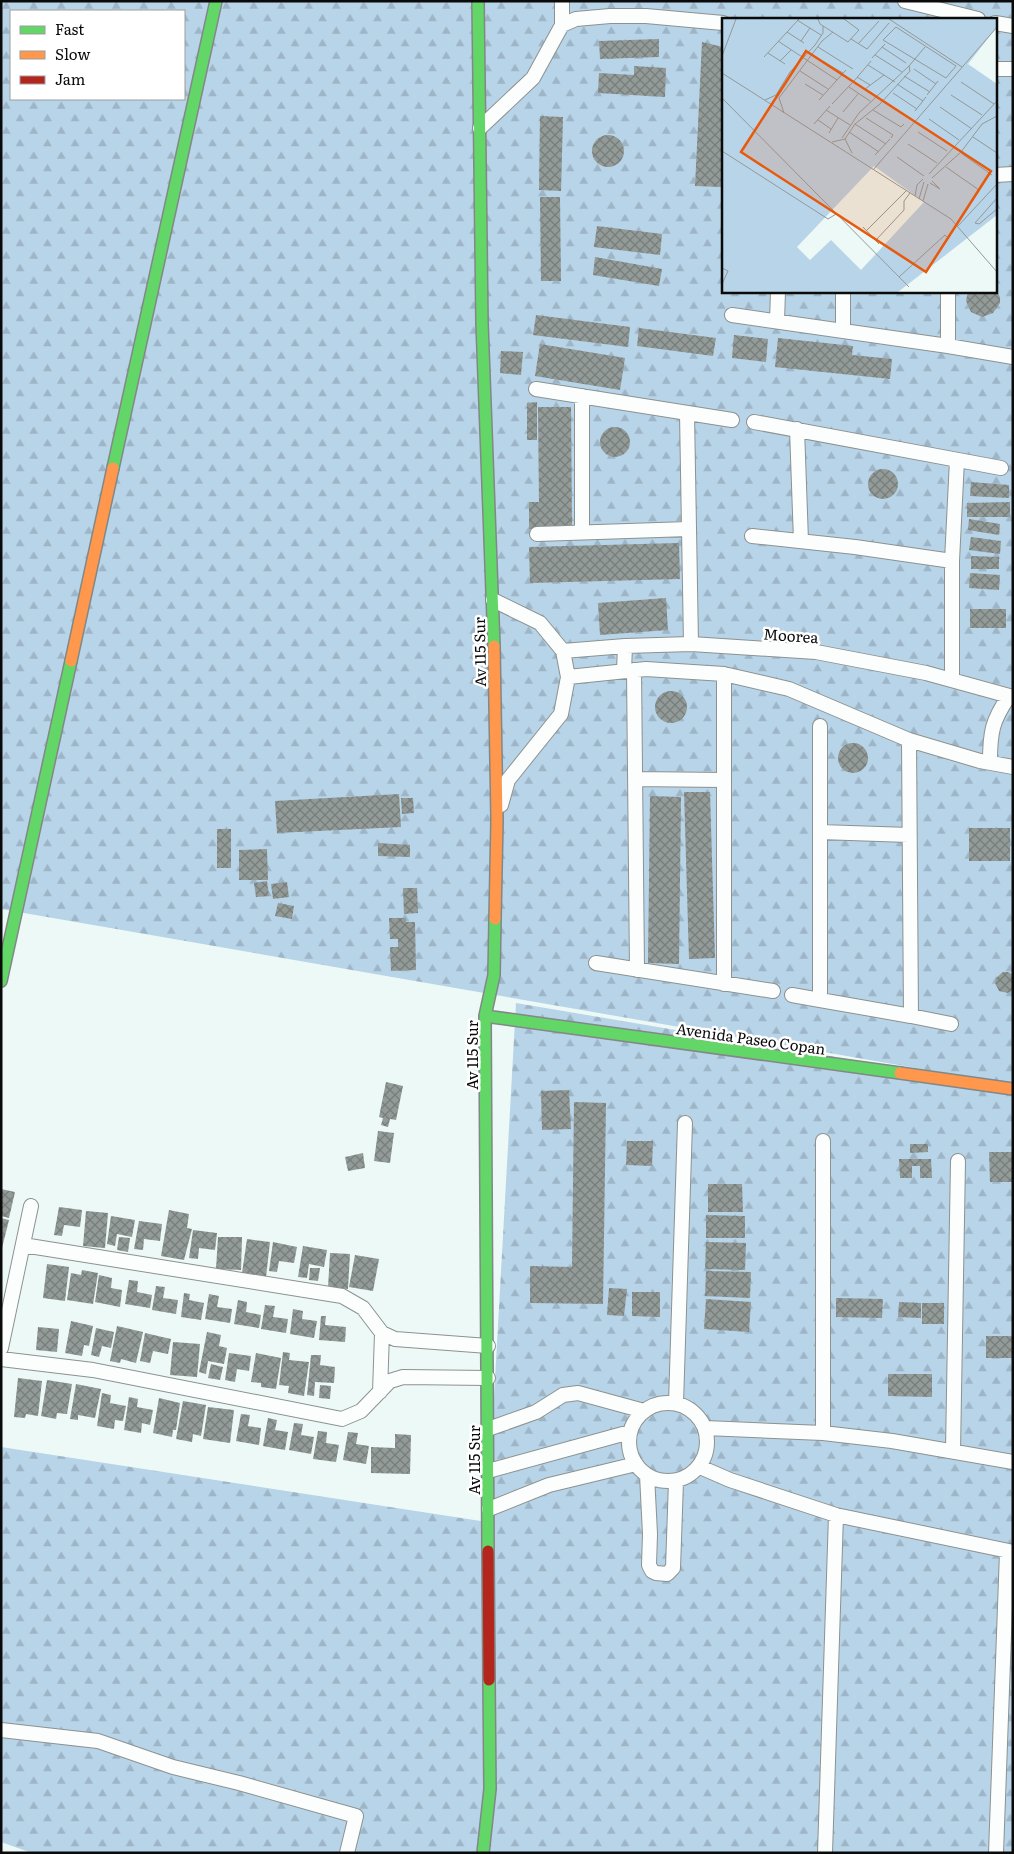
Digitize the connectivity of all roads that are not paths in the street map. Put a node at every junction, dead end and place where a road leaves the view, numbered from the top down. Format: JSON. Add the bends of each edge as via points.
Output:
{"nodes":[{"id":1,"x":216,"y":1,"type":"edge"},
{"id":2,"x":478,"y":1,"type":"edge"},
{"id":3,"x":562,"y":1,"type":"edge"},
{"id":4,"x":905,"y":1,"type":"edge"},
{"id":5,"x":951,"y":11,"type":"edge"},
{"id":6,"x":976,"y":18,"type":"edge"},
{"id":7,"x":722,"y":23,"type":"edge"},
{"id":8,"x":996,"y":23,"type":"edge"},
{"id":9,"x":562,"y":25,"type":"junction"},
{"id":10,"x":1013,"y":26,"type":"edge"},
{"id":11,"x":996,"y":69,"type":"edge"},
{"id":12,"x":1013,"y":69,"type":"edge"},
{"id":13,"x":480,"y":128,"type":"junction"},
{"id":14,"x":1013,"y":174,"type":"edge"},
{"id":15,"x":996,"y":175,"type":"edge"},
{"id":16,"x":778,"y":292,"type":"edge"},
{"id":17,"x":843,"y":292,"type":"edge"},
{"id":18,"x":948,"y":292,"type":"edge"},
{"id":19,"x":732,"y":315,"type":"dead end"},
{"id":20,"x":777,"y":321,"type":"junction"},
{"id":21,"x":843,"y":331,"type":"junction"},
{"id":22,"x":948,"y":346,"type":"junction"},
{"id":23,"x":1013,"y":357,"type":"edge"},
{"id":24,"x":536,"y":389,"type":"dead end"},
{"id":25,"x":582,"y":396,"type":"junction"},
{"id":26,"x":687,"y":413,"type":"junction"},
{"id":27,"x":732,"y":420,"type":"dead end"},
{"id":28,"x":754,"y":422,"type":"dead end"},
{"id":29,"x":797,"y":429,"type":"junction"},
{"id":30,"x":957,"y":460,"type":"junction"},
{"id":31,"x":1001,"y":468,"type":"dead end"},
{"id":32,"x":689,"y":529,"type":"junction"},
{"id":33,"x":582,"y":532,"type":"junction"},
{"id":34,"x":536,"y":534,"type":"dead end"},
{"id":35,"x":752,"y":536,"type":"dead end"},
{"id":36,"x":801,"y":541,"type":"junction"},
{"id":37,"x":952,"y":561,"type":"junction"},
{"id":38,"x":493,"y":600,"type":"junction"},
{"id":39,"x":691,"y":644,"type":"junction"},
{"id":40,"x":625,"y":646,"type":"junction"},
{"id":41,"x":563,"y":652,"type":"junction"},
{"id":42,"x":629,"y":671,"type":"junction"},
{"id":43,"x":724,"y":674,"type":"junction"},
{"id":44,"x":568,"y":677,"type":"junction"},
{"id":45,"x":952,"y":680,"type":"junction"},
{"id":46,"x":1011,"y":697,"type":"edge"},
{"id":47,"x":820,"y":726,"type":"dead end"},
{"id":48,"x":909,"y":740,"type":"junction"},
{"id":49,"x":990,"y":762,"type":"junction"},
{"id":50,"x":1013,"y":767,"type":"edge"},
{"id":51,"x":635,"y":779,"type":"junction"},
{"id":52,"x":723,"y":780,"type":"junction"},
{"id":53,"x":497,"y":820,"type":"junction"},
{"id":54,"x":820,"y":832,"type":"junction"},
{"id":55,"x":909,"y":835,"type":"junction"},
{"id":56,"x":4,"y":955,"type":"edge"},
{"id":57,"x":596,"y":963,"type":"dead end"},
{"id":58,"x":637,"y":970,"type":"junction"},
{"id":59,"x":1,"y":982,"type":"edge"},
{"id":60,"x":724,"y":984,"type":"junction"},
{"id":61,"x":773,"y":991,"type":"dead end"},
{"id":62,"x":792,"y":994,"type":"dead end"},
{"id":63,"x":820,"y":1000,"type":"junction"},
{"id":64,"x":485,"y":1016,"type":"junction"},
{"id":65,"x":911,"y":1016,"type":"junction"},
{"id":66,"x":951,"y":1024,"type":"dead end"},
{"id":67,"x":1013,"y":1089,"type":"edge"},
{"id":68,"x":685,"y":1122,"type":"dead end"},
{"id":69,"x":823,"y":1141,"type":"dead end"},
{"id":70,"x":958,"y":1160,"type":"dead end"},
{"id":71,"x":31,"y":1206,"type":"dead end"},
{"id":72,"x":23,"y":1245,"type":"junction"},
{"id":73,"x":382,"y":1333,"type":"junction"},
{"id":74,"x":488,"y":1346,"type":"junction"},
{"id":75,"x":1,"y":1348,"type":"edge"},
{"id":76,"x":1,"y":1359,"type":"edge"},
{"id":77,"x":488,"y":1378,"type":"junction"},
{"id":78,"x":380,"y":1392,"type":"junction"},
{"id":79,"x":676,"y":1404,"type":"junction"},
{"id":80,"x":644,"y":1411,"type":"junction"},
{"id":81,"x":705,"y":1428,"type":"junction"},
{"id":82,"x":488,"y":1429,"type":"junction"},
{"id":83,"x":630,"y":1432,"type":"junction"},
{"id":84,"x":823,"y":1433,"type":"junction"},
{"id":85,"x":953,"y":1451,"type":"junction"},
{"id":86,"x":1013,"y":1462,"type":"edge"},
{"id":87,"x":636,"y":1464,"type":"junction"},
{"id":88,"x":700,"y":1467,"type":"junction"},
{"id":89,"x":488,"y":1470,"type":"junction"},
{"id":90,"x":647,"y":1475,"type":"junction"},
{"id":91,"x":676,"y":1481,"type":"junction"},
{"id":92,"x":489,"y":1509,"type":"junction"},
{"id":93,"x":836,"y":1515,"type":"junction"},
{"id":94,"x":650,"y":1534,"type":"junction"},
{"id":95,"x":673,"y":1536,"type":"junction"},
{"id":96,"x":1010,"y":1552,"type":"edge"},
{"id":97,"x":1,"y":1730,"type":"edge"},
{"id":98,"x":347,"y":1853,"type":"edge"},
{"id":99,"x":483,"y":1853,"type":"edge"},
{"id":100,"x":825,"y":1853,"type":"edge"},
{"id":101,"x":996,"y":1853,"type":"edge"}],
"edges":[{"from":1,"to":56,"type":"street"},
{"from":2,"to":13,"type":"street","name":"Av 115 Sur"},
{"from":3,"to":9,"type":"street"},
{"from":4,"to":5,"type":"street"},
{"from":5,"to":6,"type":"street"},
{"from":7,"to":9,"type":"street","via":[[610,16]]},
{"from":8,"to":10,"type":"street"},
{"from":9,"to":13,"type":"street","via":[[533,78]]},
{"from":11,"to":12,"type":"street"},
{"from":13,"to":38,"type":"street","name":"Av 115 Sur","via":[[482,323]]},
{"from":14,"to":15,"type":"street"},
{"from":16,"to":20,"type":"street"},
{"from":17,"to":21,"type":"street"},
{"from":18,"to":22,"type":"street"},
{"from":19,"to":20,"type":"street"},
{"from":20,"to":21,"type":"street"},
{"from":21,"to":22,"type":"street"},
{"from":22,"to":23,"type":"street"},
{"from":24,"to":25,"type":"street"},
{"from":25,"to":26,"type":"street"},
{"from":25,"to":33,"type":"street"},
{"from":26,"to":27,"type":"street"},
{"from":26,"to":32,"type":"street"},
{"from":28,"to":29,"type":"street"},
{"from":29,"to":30,"type":"street"},
{"from":29,"to":36,"type":"street"},
{"from":30,"to":31,"type":"street"},
{"from":30,"to":37,"type":"street"},
{"from":32,"to":33,"type":"street"},
{"from":32,"to":39,"type":"street"},
{"from":33,"to":34,"type":"street"},
{"from":35,"to":36,"type":"street"},
{"from":36,"to":37,"type":"street"},
{"from":37,"to":45,"type":"street"},
{"from":38,"to":41,"type":"street","via":[[540,623]]},
{"from":38,"to":53,"type":"street","name":"Av 115 Sur"},
{"from":39,"to":40,"type":"street","name":"Moorea"},
{"from":39,"to":45,"type":"street","name":"Moorea","via":[[816,652],[926,672]]},
{"from":40,"to":41,"type":"street","name":"Moorea"},
{"from":40,"to":42,"type":"street"},
{"from":41,"to":44,"type":"street"},
{"from":42,"to":43,"type":"street","via":[[646,669]]},
{"from":42,"to":44,"type":"street"},
{"from":42,"to":51,"type":"street"},
{"from":43,"to":48,"type":"street","via":[[789,689]]},
{"from":43,"to":52,"type":"street"},
{"from":44,"to":53,"type":"street","via":[[561,714],[508,780]]},
{"from":45,"to":46,"type":"street","name":"Moorea"},
{"from":46,"to":49,"type":"street","via":[[997,714],[990,736]]},
{"from":47,"to":54,"type":"street"},
{"from":48,"to":49,"type":"street"},
{"from":48,"to":55,"type":"street"},
{"from":49,"to":50,"type":"street"},
{"from":51,"to":52,"type":"street"},
{"from":51,"to":58,"type":"street"},
{"from":52,"to":60,"type":"street"},
{"from":53,"to":64,"type":"street","name":"Av 115 Sur","via":[[494,976]]},
{"from":54,"to":55,"type":"street"},
{"from":54,"to":63,"type":"street"},
{"from":55,"to":65,"type":"street"},
{"from":56,"to":59,"type":"street"},
{"from":57,"to":58,"type":"street"},
{"from":58,"to":60,"type":"street"},
{"from":60,"to":61,"type":"street"},
{"from":62,"to":63,"type":"street"},
{"from":63,"to":65,"type":"street"},
{"from":64,"to":67,"type":"street","name":"Avenida Paseo Copan"},
{"from":64,"to":74,"type":"street","name":"Av 115 Sur"},
{"from":65,"to":66,"type":"street"},
{"from":68,"to":79,"type":"street"},
{"from":69,"to":84,"type":"street"},
{"from":70,"to":85,"type":"street"},
{"from":71,"to":72,"type":"street"},
{"from":72,"to":73,"type":"street","via":[[342,1296],[363,1308]]},
{"from":72,"to":75,"type":"street"},
{"from":73,"to":74,"type":"street","via":[[395,1340]]},
{"from":73,"to":78,"type":"street"},
{"from":74,"to":77,"type":"street","name":"Av 115 Sur"},
{"from":76,"to":78,"type":"street","via":[[93,1370],[342,1419],[361,1411]]},
{"from":77,"to":78,"type":"street","via":[[403,1376],[390,1381]]},
{"from":77,"to":82,"type":"street","name":"Av 115 Sur"},
{"from":79,"to":80,"type":"street","via":[[659,1404]]},
{"from":79,"to":81,"type":"street","via":[[698,1416]]},
{"from":80,"to":82,"type":"street","via":[[578,1393],[564,1395],[536,1412]]},
{"from":80,"to":83,"type":"street"},
{"from":81,"to":84,"type":"street"},
{"from":81,"to":88,"type":"street","via":[[708,1442]]},
{"from":82,"to":89,"type":"street","name":"Av 115 Sur"},
{"from":83,"to":87,"type":"street","via":[[629,1444]]},
{"from":83,"to":89,"type":"street"},
{"from":84,"to":85,"type":"street"},
{"from":85,"to":86,"type":"street"},
{"from":87,"to":90,"type":"street"},
{"from":87,"to":92,"type":"street","via":[[549,1485]]},
{"from":88,"to":91,"type":"street"},
{"from":88,"to":93,"type":"street"},
{"from":89,"to":92,"type":"street","name":"Av 115 Sur"},
{"from":90,"to":91,"type":"street"},
{"from":90,"to":94,"type":"street"},
{"from":91,"to":95,"type":"street"},
{"from":92,"to":99,"type":"street","name":"Av 115 Sur","via":[[490,1789]]},
{"from":93,"to":96,"type":"street"},
{"from":93,"to":100,"type":"street"},
{"from":94,"to":95,"type":"street"},
{"from":94,"to":95,"type":"street","via":[[649,1565],[652,1571],[667,1574],[673,1568]]},
{"from":96,"to":101,"type":"street"},
{"from":97,"to":98,"type":"street","via":[[98,1741],[173,1766],[356,1816]]}]}
